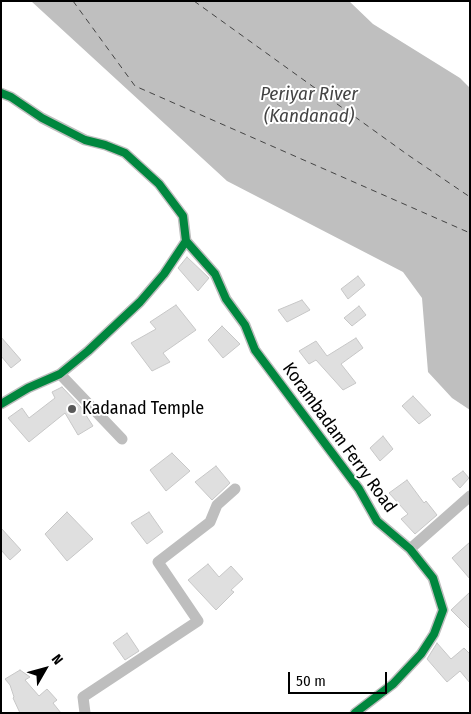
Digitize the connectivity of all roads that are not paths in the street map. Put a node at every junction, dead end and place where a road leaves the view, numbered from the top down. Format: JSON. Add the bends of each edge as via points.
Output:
{"nodes":[{"id":1,"x":1,"y":93,"type":"edge"},
{"id":2,"x":186,"y":241,"type":"junction"},
{"id":3,"x":60,"y":374,"type":"junction"},
{"id":4,"x":1,"y":404,"type":"edge"},
{"id":5,"x":122,"y":439,"type":"dead end"},
{"id":6,"x":235,"y":489,"type":"dead end"},
{"id":7,"x":470,"y":496,"type":"edge"},
{"id":8,"x":410,"y":549,"type":"junction"},
{"id":9,"x":85,"y":713,"type":"edge"},
{"id":10,"x":355,"y":713,"type":"edge"}],
"edges":[{"from":1,"to":2,"type":"street","via":[[85,140],[105,144],[124,153],[159,184],[183,216]]},
{"from":2,"to":3,"type":"street","via":[[140,302]]},
{"from":2,"to":8,"type":"street","name":"Korambadam Ferry Road","via":[[215,274],[226,299],[245,325],[255,350],[350,476],[377,521]]},
{"from":3,"to":4,"type":"street"},
{"from":3,"to":5,"type":"street"},
{"from":6,"to":9,"type":"street","via":[[217,505],[210,522],[158,562],[198,621],[83,697]]},
{"from":7,"to":8,"type":"street"},
{"from":8,"to":10,"type":"street","name":"Korambadam Ferry Road","via":[[433,578],[443,610],[434,634],[421,654],[393,684]]}]}
